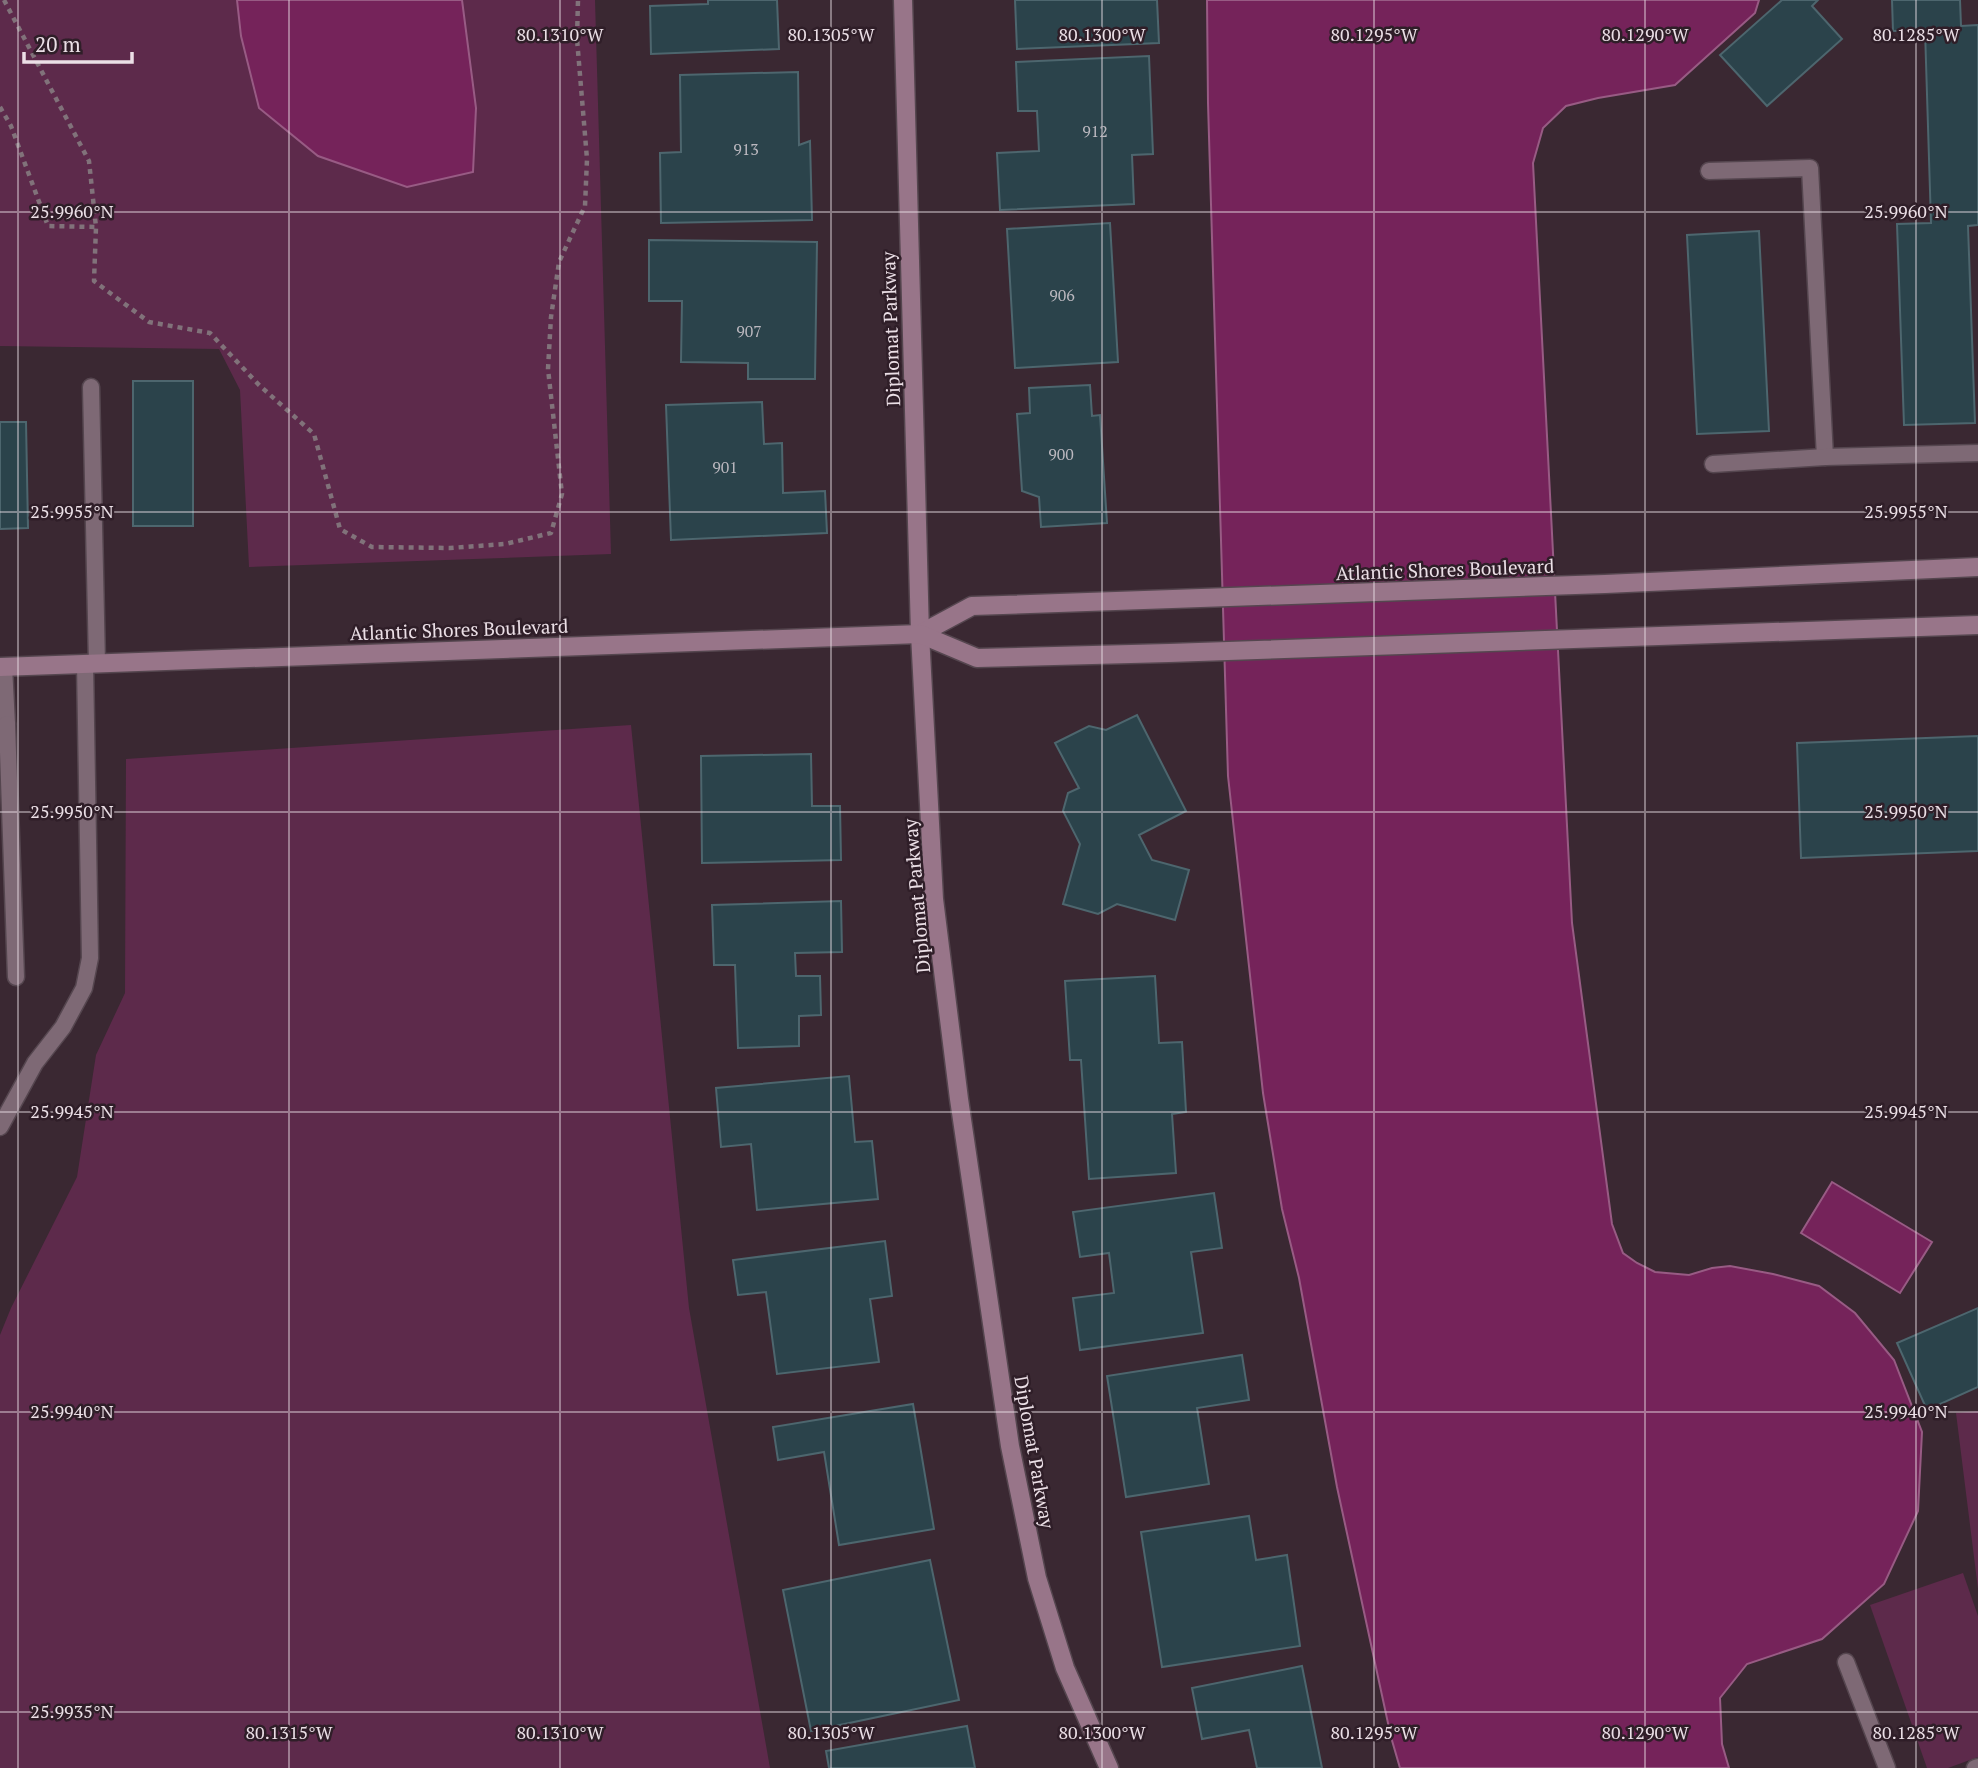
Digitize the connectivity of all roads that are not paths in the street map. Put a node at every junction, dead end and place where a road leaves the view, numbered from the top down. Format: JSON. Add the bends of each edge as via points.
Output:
{"nodes":[{"id":1,"x":903,"y":0,"type":"edge"},
{"id":2,"x":1709,"y":171,"type":"dead end"},
{"id":3,"x":91,"y":387,"type":"dead end"},
{"id":4,"x":1978,"y":453,"type":"edge"},
{"id":5,"x":1825,"y":457,"type":"junction"},
{"id":6,"x":1713,"y":464,"type":"dead end"},
{"id":7,"x":1978,"y":567,"type":"edge"},
{"id":8,"x":1978,"y":625,"type":"edge"},
{"id":9,"x":920,"y":634,"type":"junction"},
{"id":10,"x":91,"y":664,"type":"junction"},
{"id":11,"x":2,"y":667,"type":"edge"},
{"id":12,"x":4,"y":724,"type":"edge"},
{"id":13,"x":16,"y":977,"type":"dead end"},
{"id":14,"x":0,"y":1127,"type":"edge"},
{"id":15,"x":1846,"y":1662,"type":"dead end"},
{"id":16,"x":1109,"y":1768,"type":"edge"},
{"id":17,"x":1887,"y":1768,"type":"edge"}],
"edges":[{"from":1,"to":9,"type":"street","name":"Diplomat Parkway"},
{"from":2,"to":5,"type":"lane","via":[[1810,168]]},
{"from":3,"to":10,"type":"lane"},
{"from":4,"to":5,"type":"lane"},
{"from":5,"to":6,"type":"lane"},
{"from":7,"to":9,"type":"street","name":"Atlantic Shores Boulevard","via":[[972,606]]},
{"from":8,"to":9,"type":"street","name":"Atlantic Shores Boulevard","via":[[977,658]]},
{"from":9,"to":10,"type":"street","name":"Atlantic Shores Boulevard"},
{"from":9,"to":16,"type":"street","name":"Diplomat Parkway","via":[[934,899],[1010,1446],[1037,1578],[1065,1668]]},
{"from":10,"to":11,"type":"street","name":"Atlantic Shores Boulevard"},
{"from":10,"to":14,"type":"lane","via":[[90,958],[84,988]]},
{"from":11,"to":12,"type":"lane"},
{"from":12,"to":13,"type":"lane"},
{"from":15,"to":17,"type":"lane"}]}
